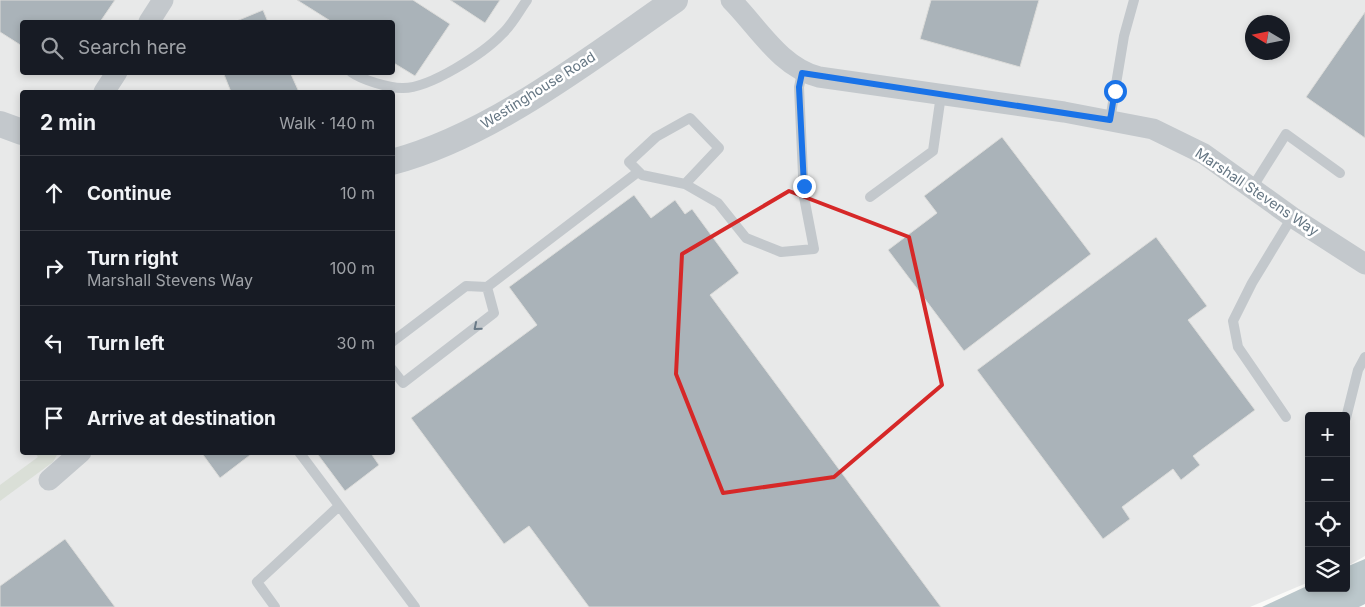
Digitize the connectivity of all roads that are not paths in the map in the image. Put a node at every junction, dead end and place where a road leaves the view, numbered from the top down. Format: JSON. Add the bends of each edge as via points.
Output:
{"nodes":[{"id":1,"x":163,"y":0,"type":"edge"},
{"id":2,"x":527,"y":0,"type":"edge"},
{"id":3,"x":674,"y":0,"type":"edge"},
{"id":4,"x":731,"y":0,"type":"edge"},
{"id":5,"x":1134,"y":0,"type":"edge"},
{"id":6,"x":150,"y":20,"type":"edge"},
{"id":7,"x":802,"y":73,"type":"junction"},
{"id":8,"x":114,"y":75,"type":"edge"},
{"id":9,"x":356,"y":75,"type":"edge"},
{"id":10,"x":105,"y":90,"type":"edge"},
{"id":11,"x":942,"y":95,"type":"junction"},
{"id":12,"x":1110,"y":120,"type":"junction"},
{"id":13,"x":0,"y":124,"type":"edge"},
{"id":14,"x":0,"y":131,"type":"edge"},
{"id":15,"x":20,"y":131,"type":"edge"},
{"id":16,"x":20,"y":132,"type":"edge"},
{"id":17,"x":20,"y":132,"type":"edge"},
{"id":18,"x":0,"y":137,"type":"edge"},
{"id":19,"x":395,"y":161,"type":"edge"},
{"id":20,"x":638,"y":172,"type":"junction"},
{"id":21,"x":1340,"y":173,"type":"dead end"},
{"id":22,"x":685,"y":184,"type":"junction"},
{"id":23,"x":1252,"y":188,"type":"junction"},
{"id":24,"x":870,"y":197,"type":"dead end"},
{"id":25,"x":1292,"y":217,"type":"junction"},
{"id":26,"x":1365,"y":264,"type":"edge"},
{"id":27,"x":487,"y":287,"type":"junction"},
{"id":28,"x":395,"y":340,"type":"edge"},
{"id":29,"x":1365,"y":357,"type":"edge"},
{"id":30,"x":395,"y":373,"type":"edge"},
{"id":31,"x":1348,"y":412,"type":"edge"},
{"id":32,"x":1286,"y":417,"type":"dead end"},
{"id":33,"x":77,"y":455,"type":"edge"},
{"id":34,"x":301,"y":455,"type":"edge"},
{"id":35,"x":48,"y":480,"type":"dead end"},
{"id":36,"x":339,"y":506,"type":"junction"},
{"id":37,"x":275,"y":607,"type":"edge"},
{"id":38,"x":415,"y":607,"type":"edge"}],
"edges":[{"from":1,"to":6,"type":"street"},
{"from":2,"to":9,"type":"lane","via":[[503,34],[463,65],[424,83],[403,88]]},
{"from":3,"to":19,"type":"street","name":"Westinghouse Road","via":[[572,72],[485,124],[426,153]]},
{"from":4,"to":7,"type":"street","via":[[750,18],[769,44]]},
{"from":5,"to":12,"type":"lane","via":[[1124,36]]},
{"from":7,"to":11,"type":"street","name":"Marshall Stevens Way"},
{"from":7,"to":22,"type":"lane","via":[[799,87],[804,197],[814,249],[781,252],[746,238],[718,203]]},
{"from":8,"to":10,"type":"street"},
{"from":11,"to":12,"type":"street","name":"Marshall Stevens Way"},
{"from":11,"to":24,"type":"lane","via":[[933,151]]},
{"from":12,"to":23,"type":"street","name":"Marshall Stevens Way","via":[[1152,129],[1180,142],[1204,154]]},
{"from":13,"to":15,"type":"street"},
{"from":14,"to":16,"type":"street"},
{"from":17,"to":18,"type":"street"},
{"from":20,"to":22,"type":"lane"},
{"from":20,"to":22,"type":"lane","via":[[628,162],[656,137],[690,118],[719,148]]},
{"from":20,"to":27,"type":"lane"},
{"from":21,"to":23,"type":"lane","via":[[1286,134]]},
{"from":23,"to":25,"type":"street","name":"Marshall Stevens Way"},
{"from":25,"to":26,"type":"street","name":"Marshall Stevens Way"},
{"from":25,"to":32,"type":"lane","via":[[1233,321],[1238,347]]},
{"from":27,"to":28,"type":"lane","via":[[466,286]]},
{"from":27,"to":30,"type":"lane","one_way":true,"via":[[494,313],[403,383]]},
{"from":29,"to":31,"type":"lane","via":[[1358,370]]},
{"from":33,"to":35,"type":"street"},
{"from":34,"to":36,"type":"lane"},
{"from":36,"to":37,"type":"lane","via":[[257,582]]},
{"from":36,"to":38,"type":"lane"}]}
